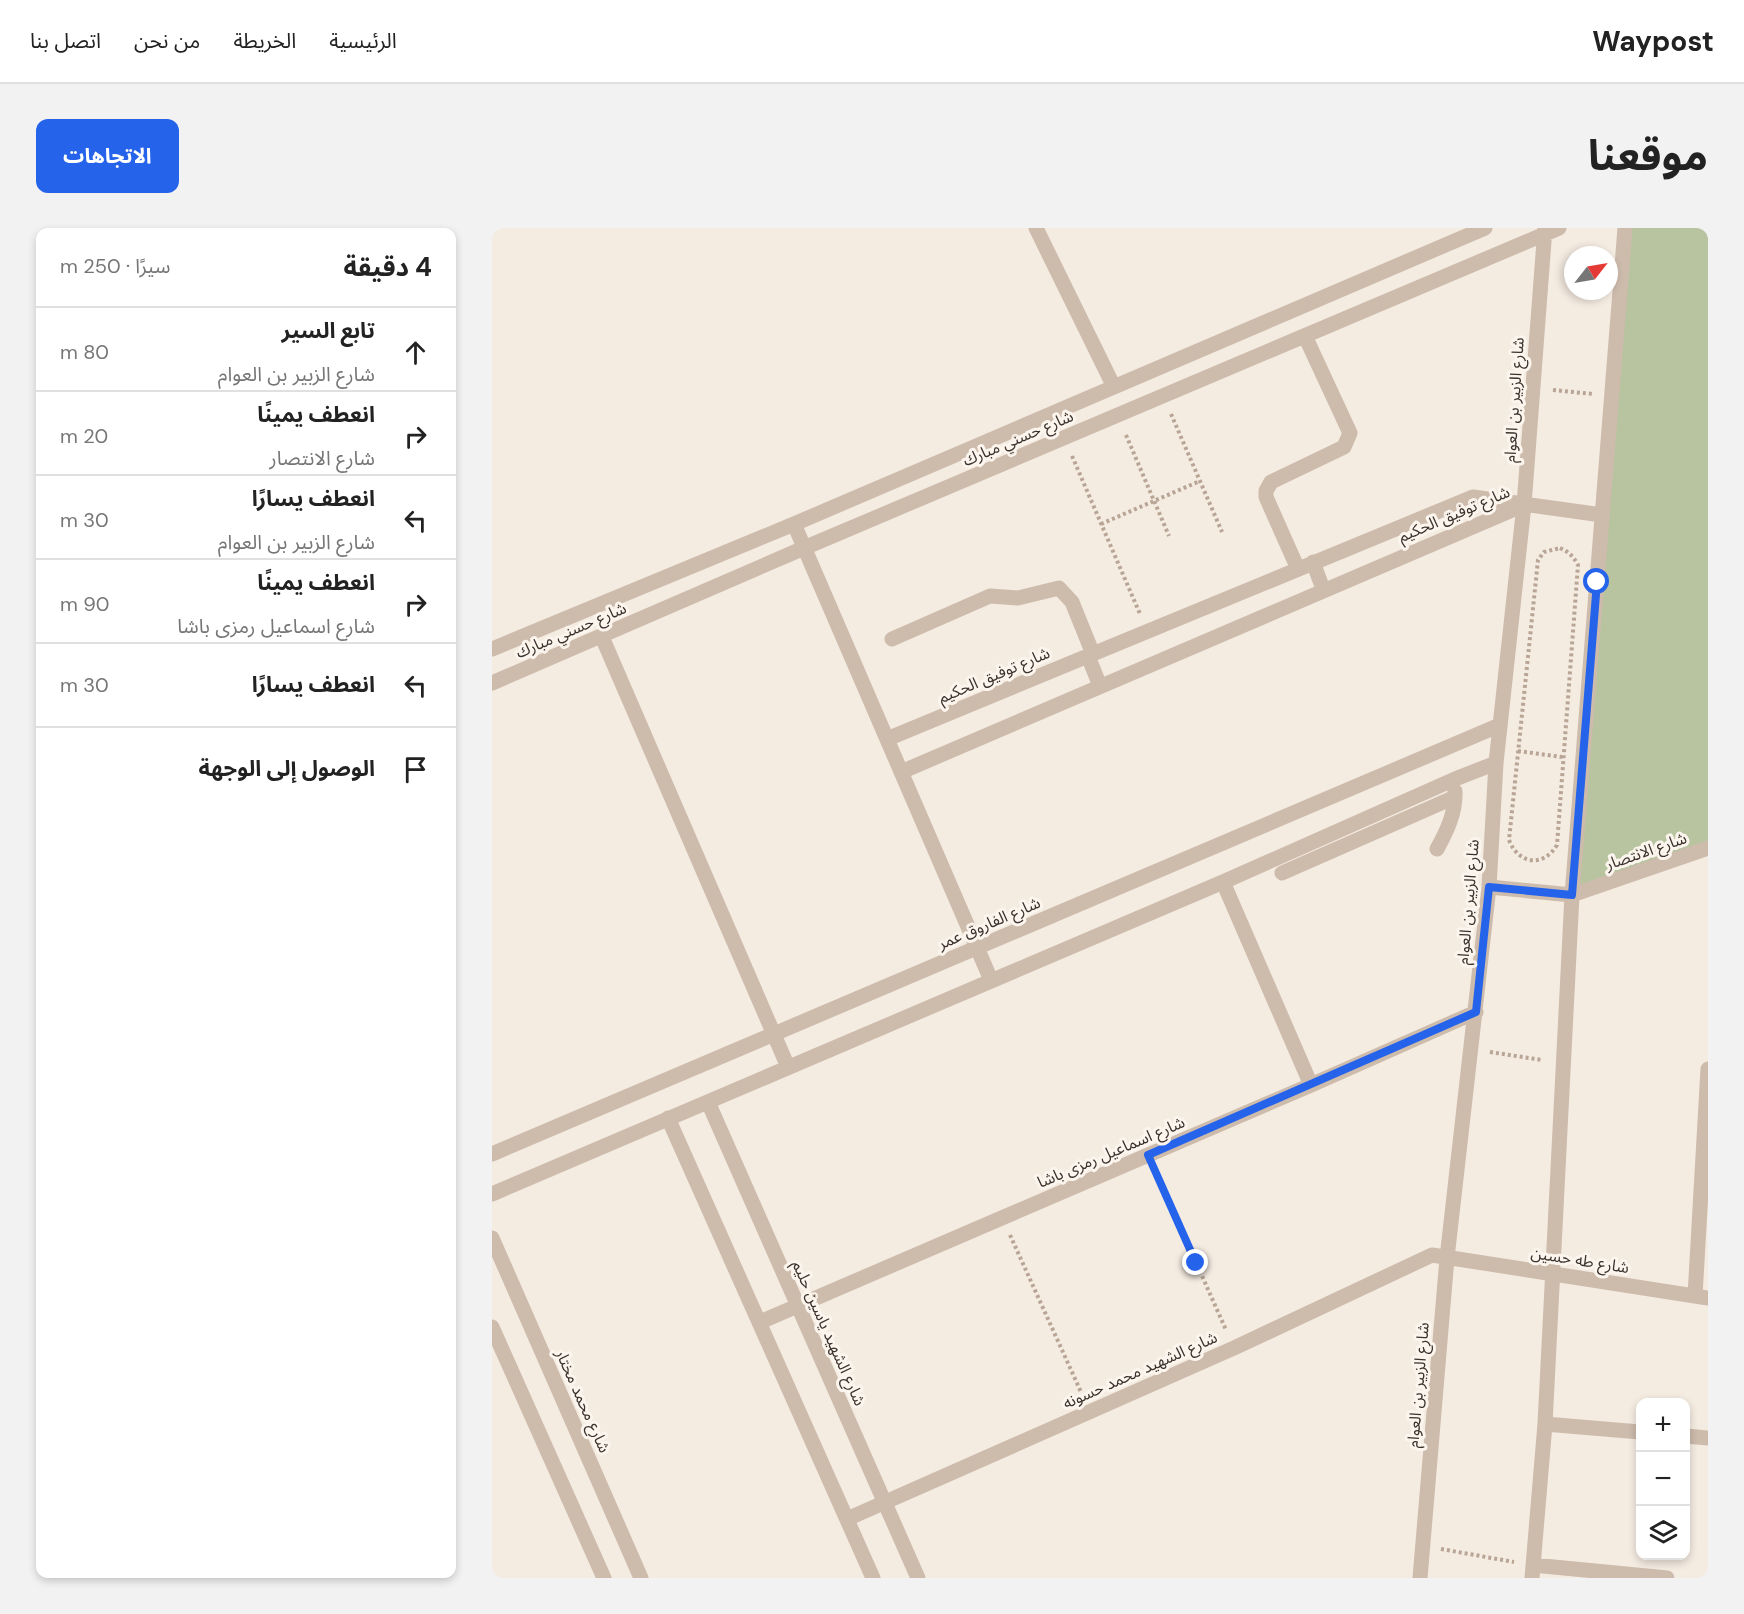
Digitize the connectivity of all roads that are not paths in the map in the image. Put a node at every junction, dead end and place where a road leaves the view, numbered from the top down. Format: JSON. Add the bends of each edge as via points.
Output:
{"nodes":[{"id":1,"x":1036,"y":228,"type":"edge"},
{"id":2,"x":1485,"y":228,"type":"edge"},
{"id":3,"x":1559,"y":228,"type":"edge"},
{"id":4,"x":1625,"y":228,"type":"edge"},
{"id":5,"x":1544,"y":231,"type":"edge"},
{"id":6,"x":1305,"y":336,"type":"junction"},
{"id":7,"x":1114,"y":387,"type":"junction"},
{"id":8,"x":1524,"y":505,"type":"junction"},
{"id":9,"x":1602,"y":515,"type":"junction"},
{"id":10,"x":794,"y":524,"type":"junction"},
{"id":11,"x":804,"y":548,"type":"junction"},
{"id":12,"x":1313,"y":562,"type":"junction"},
{"id":13,"x":1298,"y":569,"type":"junction"},
{"id":14,"x":1323,"y":589,"type":"junction"},
{"id":15,"x":602,"y":637,"type":"junction"},
{"id":16,"x":892,"y":639,"type":"dead end"},
{"id":17,"x":492,"y":649,"type":"edge"},
{"id":18,"x":1091,"y":655,"type":"junction"},
{"id":19,"x":492,"y":683,"type":"edge"},
{"id":20,"x":1100,"y":686,"type":"junction"},
{"id":21,"x":1500,"y":725,"type":"junction"},
{"id":22,"x":887,"y":740,"type":"junction"},
{"id":23,"x":1497,"y":756,"type":"junction"},
{"id":24,"x":901,"y":772,"type":"junction"},
{"id":25,"x":1455,"y":779,"type":"junction"},
{"id":26,"x":1455,"y":797,"type":"junction"},
{"id":27,"x":1708,"y":848,"type":"edge"},
{"id":28,"x":1437,"y":849,"type":"dead end"},
{"id":29,"x":1282,"y":873,"type":"dead end"},
{"id":30,"x":1223,"y":882,"type":"junction"},
{"id":31,"x":1489,"y":887,"type":"junction"},
{"id":32,"x":1572,"y":895,"type":"junction"},
{"id":33,"x":977,"y":948,"type":"junction"},
{"id":34,"x":991,"y":980,"type":"junction"},
{"id":35,"x":1476,"y":1012,"type":"junction"},
{"id":36,"x":774,"y":1035,"type":"junction"},
{"id":37,"x":788,"y":1067,"type":"junction"},
{"id":38,"x":1708,"y":1070,"type":"edge"},
{"id":39,"x":1311,"y":1085,"type":"junction"},
{"id":40,"x":708,"y":1102,"type":"junction"},
{"id":41,"x":668,"y":1118,"type":"junction"},
{"id":42,"x":1706,"y":1144,"type":"edge"},
{"id":43,"x":492,"y":1154,"type":"edge"},
{"id":44,"x":492,"y":1194,"type":"edge"},
{"id":45,"x":492,"y":1238,"type":"edge"},
{"id":46,"x":1447,"y":1258,"type":"junction"},
{"id":47,"x":1554,"y":1275,"type":"junction"},
{"id":48,"x":1701,"y":1297,"type":"edge"},
{"id":49,"x":798,"y":1305,"type":"junction"},
{"id":50,"x":760,"y":1322,"type":"junction"},
{"id":51,"x":492,"y":1327,"type":"edge"},
{"id":52,"x":1545,"y":1424,"type":"junction"},
{"id":53,"x":1636,"y":1432,"type":"edge"},
{"id":54,"x":1690,"y":1436,"type":"edge"},
{"id":55,"x":1708,"y":1438,"type":"edge"},
{"id":56,"x":884,"y":1503,"type":"junction"},
{"id":57,"x":847,"y":1519,"type":"junction"},
{"id":58,"x":1532,"y":1571,"type":"edge"},
{"id":59,"x":604,"y":1578,"type":"edge"},
{"id":60,"x":641,"y":1578,"type":"edge"},
{"id":61,"x":873,"y":1578,"type":"edge"},
{"id":62,"x":918,"y":1578,"type":"edge"},
{"id":63,"x":1420,"y":1578,"type":"edge"},
{"id":64,"x":1667,"y":1578,"type":"edge"}],
"edges":[{"from":1,"to":7,"type":"street"},
{"from":2,"to":7,"type":"street","name":"شارع حسني مبارك"},
{"from":3,"to":5,"type":"street","name":"شارع حسني مبارك"},
{"from":4,"to":9,"type":"street"},
{"from":5,"to":6,"type":"street","name":"شارع حسني مبارك"},
{"from":5,"to":8,"type":"street","name":"شارع الزبير بن العوام"},
{"from":6,"to":11,"type":"street","name":"شارع حسني مبارك"},
{"from":6,"to":13,"type":"street","via":[[1350,433],[1344,447],[1268,486],[1266,497]]},
{"from":7,"to":10,"type":"street","name":"شارع حسني مبارك"},
{"from":8,"to":9,"type":"street"},
{"from":8,"to":12,"type":"street","name":"شارع توفيق الحكيم","via":[[1473,496]]},
{"from":8,"to":14,"type":"street","name":"شارع توفيق الحكيم"},
{"from":8,"to":21,"type":"street","name":"شارع الزبير بن العوام"},
{"from":9,"to":32,"type":"street"},
{"from":10,"to":11,"type":"street"},
{"from":10,"to":17,"type":"street","name":"شارع حسني مبارك"},
{"from":11,"to":15,"type":"street","name":"شارع حسني مبارك"},
{"from":11,"to":22,"type":"street"},
{"from":12,"to":13,"type":"street","name":"شارع توفيق الحكيم"},
{"from":12,"to":14,"type":"street"},
{"from":13,"to":18,"type":"street","name":"شارع توفيق الحكيم"},
{"from":14,"to":20,"type":"street","name":"شارع توفيق الحكيم"},
{"from":15,"to":19,"type":"street","name":"شارع حسني مبارك"},
{"from":15,"to":36,"type":"street"},
{"from":16,"to":18,"type":"street","via":[[990,596],[1018,598],[1059,588],[1072,602]]},
{"from":18,"to":20,"type":"street"},
{"from":18,"to":22,"type":"street","name":"شارع توفيق الحكيم"},
{"from":20,"to":24,"type":"street","name":"شارع توفيق الحكيم"},
{"from":21,"to":23,"type":"street","name":"شارع الزبير بن العوام"},
{"from":21,"to":33,"type":"street","name":"شارع الفاروق عمر"},
{"from":22,"to":24,"type":"street"},
{"from":23,"to":25,"type":"street"},
{"from":23,"to":31,"type":"street","name":"شارع الزبير بن العوام"},
{"from":24,"to":33,"type":"street"},
{"from":25,"to":26,"type":"street"},
{"from":25,"to":30,"type":"street"},
{"from":26,"to":28,"type":"street"},
{"from":26,"to":29,"type":"street"},
{"from":27,"to":32,"type":"street","name":"شارع الانتصار"},
{"from":30,"to":34,"type":"street"},
{"from":30,"to":39,"type":"street"},
{"from":31,"to":32,"type":"street","name":"شارع الانتصار"},
{"from":31,"to":35,"type":"street","name":"شارع الزبير بن العوام"},
{"from":32,"to":47,"type":"street"},
{"from":33,"to":34,"type":"street"},
{"from":33,"to":36,"type":"street","name":"شارع الفاروق عمر"},
{"from":34,"to":37,"type":"street"},
{"from":35,"to":39,"type":"street","name":"شارع اسماعيل رمزى باشا"},
{"from":35,"to":46,"type":"street","name":"شارع الزبير بن العوام"},
{"from":36,"to":37,"type":"street"},
{"from":36,"to":43,"type":"street","name":"شارع الفاروق عمر"},
{"from":37,"to":40,"type":"street"},
{"from":38,"to":42,"type":"street"},
{"from":39,"to":49,"type":"street","name":"شارع اسماعيل رمزى باشا"},
{"from":40,"to":41,"type":"street"},
{"from":40,"to":49,"type":"street","name":"شارع الشهيد ياسين حليم"},
{"from":41,"to":44,"type":"street"},
{"from":41,"to":50,"type":"street"},
{"from":42,"to":48,"type":"street"},
{"from":45,"to":60,"type":"street","name":"شارع محمد مختار"},
{"from":46,"to":47,"type":"street","name":"شارع طه حسين"},
{"from":46,"to":56,"type":"street","name":"شارع الشهيد محمد حسونه","via":[[1432,1256]]},
{"from":46,"to":63,"type":"street","name":"شارع الزبير بن العوام"},
{"from":47,"to":48,"type":"street","name":"شارع طه حسين"},
{"from":47,"to":52,"type":"street"},
{"from":49,"to":50,"type":"street","name":"شارع اسماعيل رمزى باشا"},
{"from":49,"to":56,"type":"street","name":"شارع الشهيد ياسين حليم"},
{"from":50,"to":57,"type":"street"},
{"from":51,"to":59,"type":"street"},
{"from":52,"to":53,"type":"street"},
{"from":52,"to":58,"type":"street"},
{"from":54,"to":55,"type":"street"},
{"from":56,"to":57,"type":"street","name":"شارع الشهيد محمد حسونه"},
{"from":56,"to":62,"type":"street","name":"شارع الشهيد ياسين حليم"},
{"from":57,"to":61,"type":"street"},
{"from":58,"to":64,"type":"street"}]}
